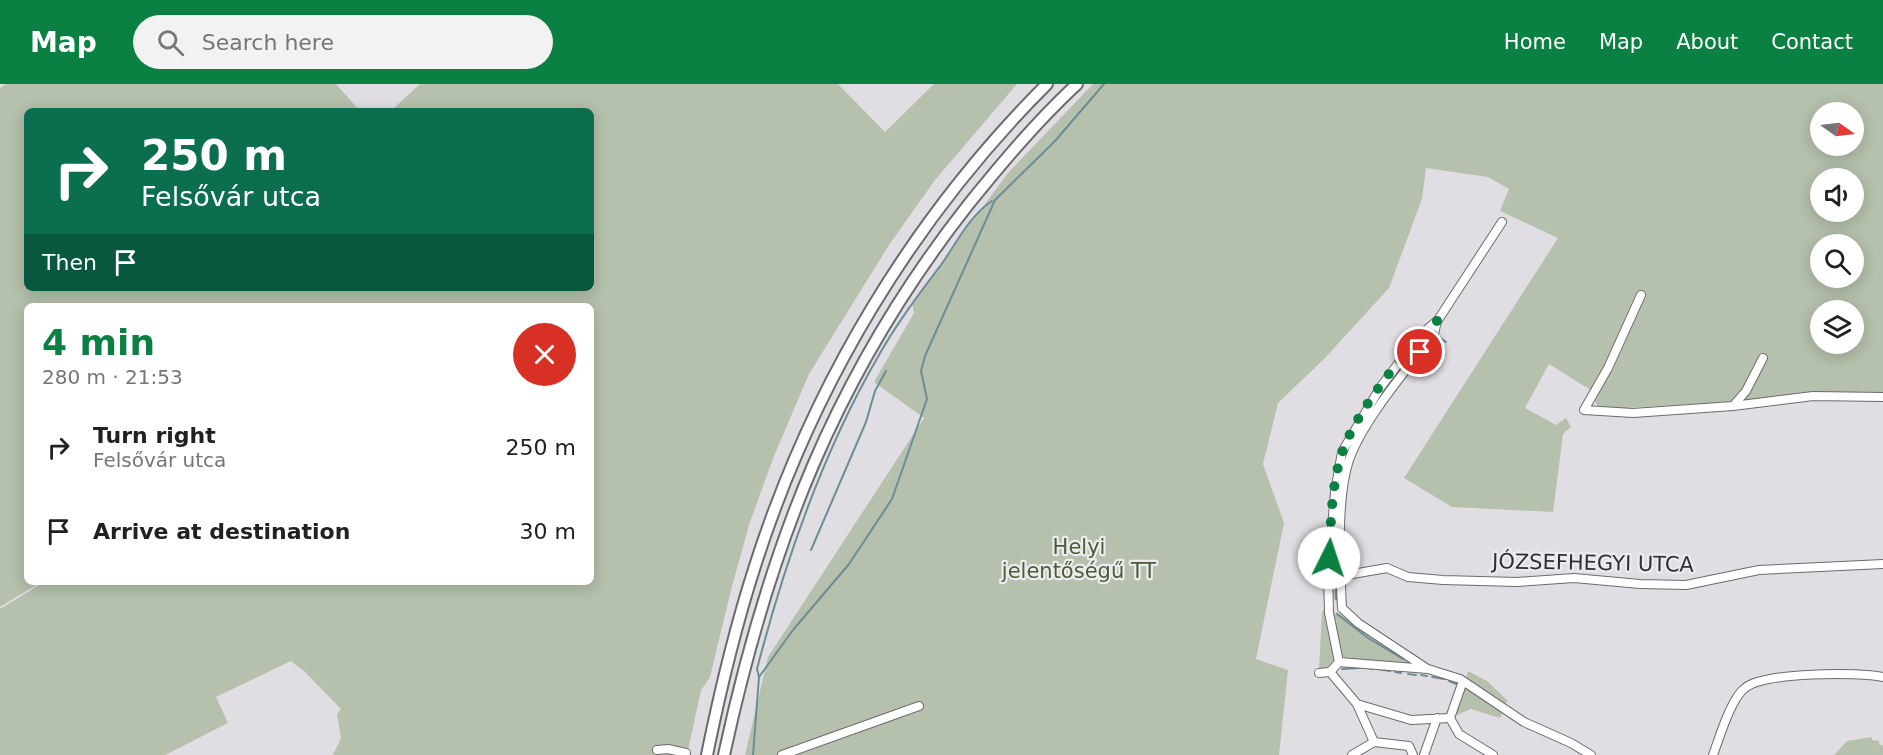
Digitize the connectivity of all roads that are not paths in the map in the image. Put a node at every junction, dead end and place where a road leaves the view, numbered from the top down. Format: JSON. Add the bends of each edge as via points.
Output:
{"nodes":[{"id":1,"x":1047,"y":84,"type":"edge"},
{"id":2,"x":1077,"y":84,"type":"edge"},
{"id":3,"x":1502,"y":222,"type":"dead end"},
{"id":4,"x":1641,"y":295,"type":"dead end"},
{"id":5,"x":1438,"y":320,"type":"junction"},
{"id":6,"x":1763,"y":358,"type":"dead end"},
{"id":7,"x":1883,"y":397,"type":"edge"},
{"id":8,"x":1733,"y":406,"type":"junction"},
{"id":9,"x":1883,"y":564,"type":"edge"},
{"id":10,"x":1341,"y":576,"type":"junction"},
{"id":11,"x":1334,"y":609,"type":"junction"},
{"id":12,"x":1339,"y":662,"type":"junction"},
{"id":13,"x":1428,"y":669,"type":"junction"},
{"id":14,"x":1330,"y":672,"type":"junction"},
{"id":15,"x":1319,"y":673,"type":"dead end"},
{"id":16,"x":1883,"y":677,"type":"edge"},
{"id":17,"x":1463,"y":681,"type":"junction"},
{"id":18,"x":1357,"y":704,"type":"junction"},
{"id":19,"x":919,"y":706,"type":"dead end"},
{"id":20,"x":1437,"y":718,"type":"junction"},
{"id":21,"x":1450,"y":718,"type":"junction"},
{"id":22,"x":1374,"y":742,"type":"junction"},
{"id":23,"x":657,"y":750,"type":"dead end"},
{"id":24,"x":686,"y":753,"type":"dead end"},
{"id":25,"x":707,"y":755,"type":"edge"},
{"id":26,"x":724,"y":755,"type":"edge"},
{"id":27,"x":782,"y":755,"type":"edge"},
{"id":28,"x":1352,"y":755,"type":"edge"},
{"id":29,"x":1413,"y":755,"type":"edge"},
{"id":30,"x":1424,"y":755,"type":"edge"},
{"id":31,"x":1493,"y":755,"type":"edge"},
{"id":32,"x":1591,"y":755,"type":"edge"},
{"id":33,"x":1713,"y":755,"type":"edge"}],
"edges":[{"from":1,"to":25,"type":"highway","via":[[980,157],[921,231],[867,313],[833,378],[793,464],[759,555]]},
{"from":2,"to":26,"type":"highway","via":[[1017,146],[955,221],[884,323],[839,404],[777,554],[748,652]]},
{"from":3,"to":5,"type":"street"},
{"from":4,"to":8,"type":"street","via":[[1584,410],[1666,411]]},
{"from":5,"to":10,"type":"street","via":[[1434,334],[1370,422],[1349,461],[1343,488]]},
{"from":5,"to":11,"type":"street","via":[[1419,336],[1380,388],[1342,452],[1331,526]]},
{"from":6,"to":8,"type":"street","via":[[1746,391]]},
{"from":7,"to":8,"type":"street","via":[[1822,396]]},
{"from":9,"to":10,"type":"street","name":"JÓZSEFHEGYI UTCA","via":[[1759,570],[1686,585],[1574,578],[1516,582],[1443,579],[1408,577],[1387,568]]},
{"from":10,"to":11,"type":"street"},
{"from":11,"to":12,"type":"street"},
{"from":11,"to":13,"type":"street"},
{"from":12,"to":13,"type":"street"},
{"from":12,"to":14,"type":"street"},
{"from":13,"to":17,"type":"street"},
{"from":14,"to":15,"type":"street"},
{"from":14,"to":18,"type":"street"},
{"from":16,"to":33,"type":"street","via":[[1864,673],[1756,682],[1744,688],[1734,704]]},
{"from":17,"to":21,"type":"street"},
{"from":17,"to":32,"type":"street","via":[[1524,722]]},
{"from":18,"to":20,"type":"street","via":[[1411,720]]},
{"from":18,"to":22,"type":"street"},
{"from":19,"to":27,"type":"street"},
{"from":20,"to":21,"type":"street"},
{"from":20,"to":30,"type":"street"},
{"from":21,"to":31,"type":"street","via":[[1459,734]]},
{"from":22,"to":28,"type":"street"},
{"from":22,"to":29,"type":"street","via":[[1410,746]]},
{"from":23,"to":24,"type":"street"}]}
